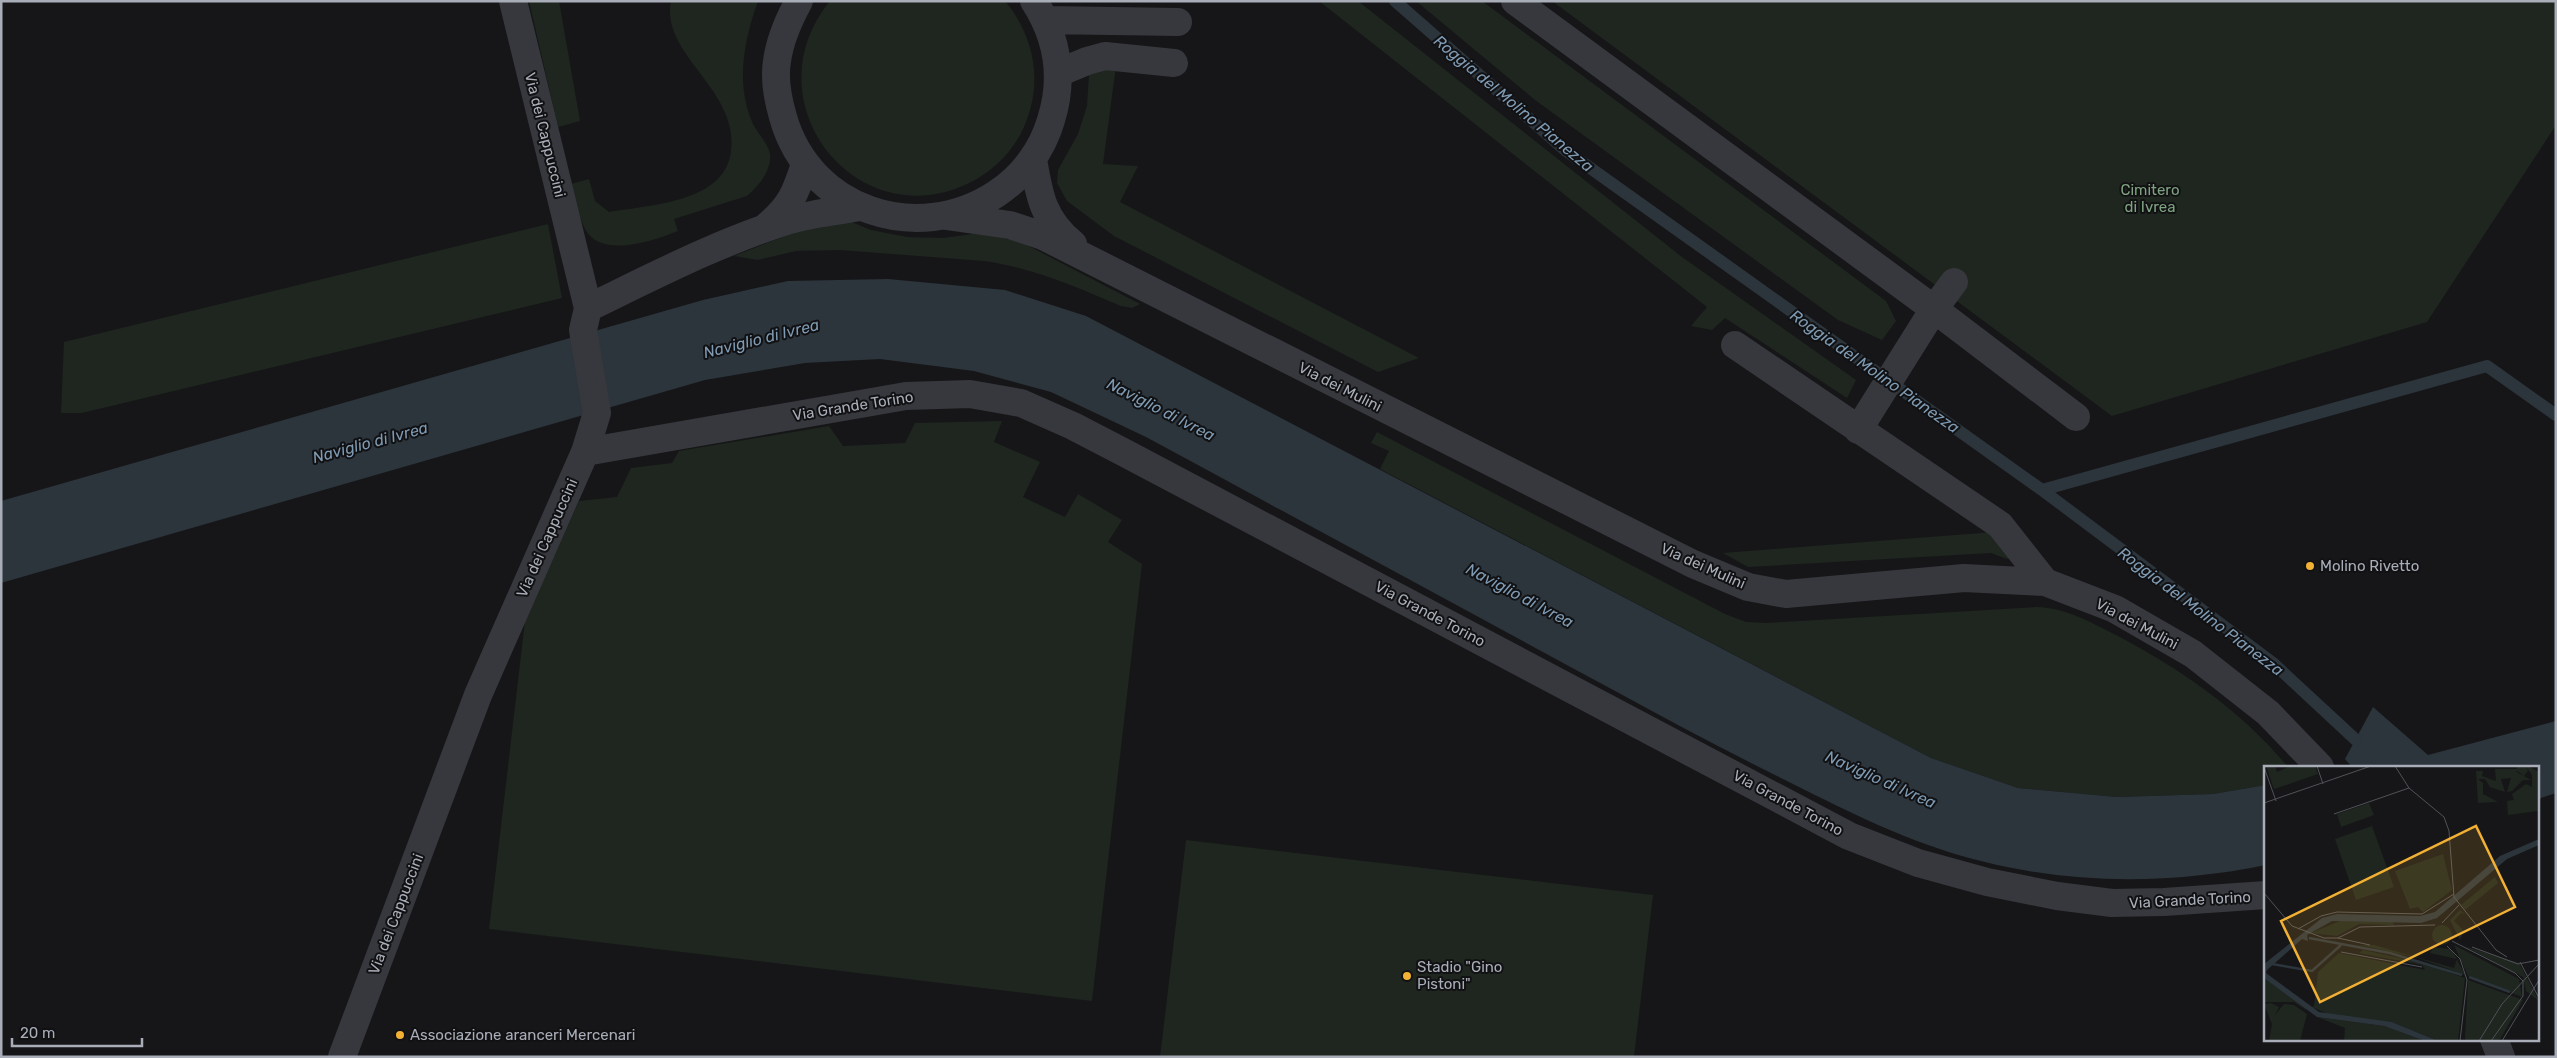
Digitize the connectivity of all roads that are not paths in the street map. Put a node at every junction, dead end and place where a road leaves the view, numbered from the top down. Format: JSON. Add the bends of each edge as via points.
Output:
{"nodes":[{"id":1,"x":513,"y":1,"type":"edge"},
{"id":2,"x":799,"y":1,"type":"edge"},
{"id":3,"x":1515,"y":1,"type":"edge"},
{"id":4,"x":1040,"y":10,"type":"edge"},
{"id":5,"x":1178,"y":22,"type":"dead end"},
{"id":6,"x":1174,"y":63,"type":"dead end"},
{"id":7,"x":1058,"y":73,"type":"junction"},
{"id":8,"x":1033,"y":159,"type":"junction"},
{"id":9,"x":805,"y":164,"type":"junction"},
{"id":10,"x":861,"y":208,"type":"junction"},
{"id":11,"x":946,"y":216,"type":"junction"},
{"id":12,"x":763,"y":229,"type":"junction"},
{"id":13,"x":1092,"y":259,"type":"junction"},
{"id":14,"x":1954,"y":282,"type":"dead end"},
{"id":15,"x":1934,"y":309,"type":"junction"},
{"id":16,"x":586,"y":319,"type":"junction"},
{"id":17,"x":1735,"y":345,"type":"dead end"},
{"id":18,"x":2076,"y":417,"type":"dead end"},
{"id":19,"x":1864,"y":421,"type":"junction"},
{"id":20,"x":586,"y":452,"type":"junction"},
{"id":21,"x":2045,"y":582,"type":"junction"},
{"id":22,"x":2316,"y":762,"type":"edge"},
{"id":23,"x":2264,"y":895,"type":"edge"},
{"id":24,"x":2494,"y":1040,"type":"edge"},
{"id":25,"x":342,"y":1057,"type":"edge"},
{"id":26,"x":2500,"y":1057,"type":"edge"}],
"edges":[{"from":1,"to":16,"type":"street","name":"Via dei Cappuccini"},
{"from":2,"to":9,"type":"street","via":[[785,28],[776,63],[777,99],[787,133]]},
{"from":3,"to":15,"type":"street"},
{"from":4,"to":5,"type":"street"},
{"from":4,"to":7,"type":"street","via":[[1055,46]]},
{"from":6,"to":7,"type":"street","via":[[1105,56]]},
{"from":7,"to":8,"type":"street","via":[[1056,103],[1048,133]]},
{"from":8,"to":11,"type":"street","via":[[1009,185],[979,205]]},
{"from":8,"to":13,"type":"street","name":"Via dei Mulini","via":[[1039,196],[1048,218],[1063,236]]},
{"from":9,"to":10,"type":"street","via":[[830,189]]},
{"from":9,"to":12,"type":"street","via":[[795,196],[782,214]]},
{"from":10,"to":11,"type":"street","via":[[888,216],[917,219]]},
{"from":10,"to":12,"type":"street","via":[[814,214]]},
{"from":11,"to":13,"type":"street","name":"Via dei Mulini","via":[[1010,225]]},
{"from":12,"to":16,"type":"street","via":[[682,263]]},
{"from":13,"to":21,"type":"street","name":"Via dei Mulini","via":[[1385,410],[1693,564],[1748,587],[1786,594],[1964,578]]},
{"from":14,"to":15,"type":"street"},
{"from":15,"to":18,"type":"street"},
{"from":15,"to":19,"type":"street"},
{"from":16,"to":20,"type":"street","name":"Via dei Cappuccini","via":[[597,413]]},
{"from":17,"to":19,"type":"street"},
{"from":19,"to":21,"type":"street","via":[[2000,525]]},
{"from":20,"to":23,"type":"street","name":"Via Grande Torino","via":[[906,396],[970,394],[1021,403],[1074,426],[1849,836],[1918,863],[1986,882],[2057,896],[2112,903]]},
{"from":20,"to":25,"type":"street","name":"Via dei Cappuccini","via":[[478,695]]},
{"from":21,"to":22,"type":"street","name":"Via dei Mulini","via":[[2115,609],[2193,654],[2268,713]]},
{"from":24,"to":26,"type":"street"}]}
